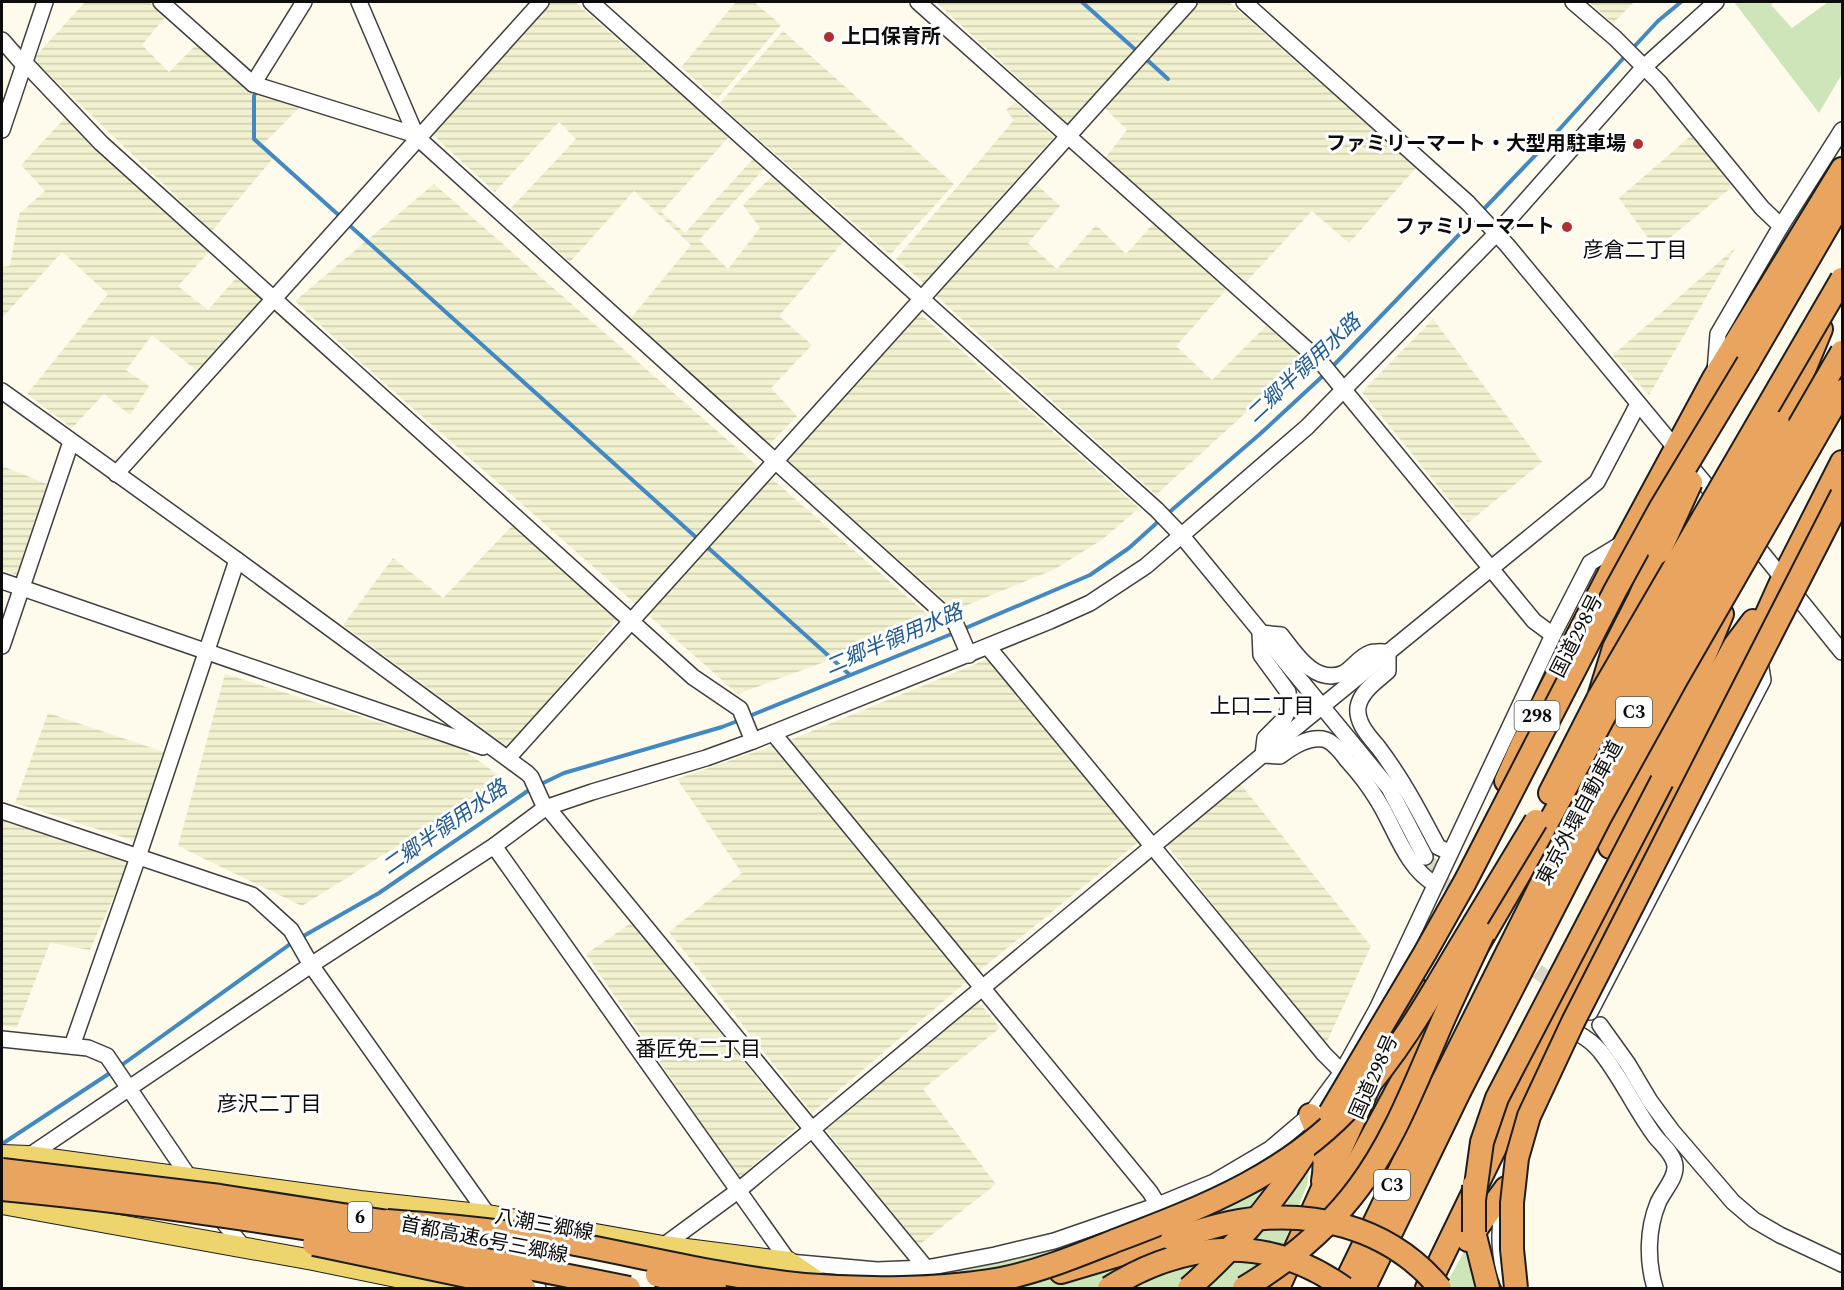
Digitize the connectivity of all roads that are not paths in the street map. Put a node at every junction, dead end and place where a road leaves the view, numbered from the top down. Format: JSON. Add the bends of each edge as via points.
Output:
{"nodes":[{"id":1,"x":45,"y":2,"type":"edge"},
{"id":2,"x":161,"y":2,"type":"edge"},
{"id":3,"x":304,"y":2,"type":"edge"},
{"id":4,"x":359,"y":2,"type":"edge"},
{"id":5,"x":541,"y":2,"type":"edge"},
{"id":6,"x":591,"y":2,"type":"edge"},
{"id":7,"x":918,"y":2,"type":"edge"},
{"id":8,"x":1189,"y":2,"type":"edge"},
{"id":9,"x":1244,"y":2,"type":"edge"},
{"id":10,"x":1573,"y":2,"type":"edge"},
{"id":11,"x":1716,"y":2,"type":"edge"},
{"id":12,"x":2,"y":40,"type":"edge"},
{"id":13,"x":24,"y":63,"type":"junction"},
{"id":14,"x":1644,"y":66,"type":"junction"},
{"id":15,"x":253,"y":84,"type":"junction"},
{"id":16,"x":2,"y":130,"type":"edge"},
{"id":17,"x":1842,"y":130,"type":"edge"},
{"id":18,"x":1068,"y":136,"type":"junction"},
{"id":19,"x":418,"y":138,"type":"junction"},
{"id":20,"x":1842,"y":169,"type":"edge"},
{"id":21,"x":1842,"y":201,"type":"edge"},
{"id":22,"x":1781,"y":226,"type":"junction"},
{"id":23,"x":1497,"y":233,"type":"junction"},
{"id":24,"x":1841,"y":281,"type":"edge"},
{"id":25,"x":921,"y":298,"type":"junction"},
{"id":26,"x":273,"y":299,"type":"junction"},
{"id":27,"x":1842,"y":352,"type":"edge"},
{"id":28,"x":1751,"y":364,"type":"junction"},
{"id":29,"x":1714,"y":378,"type":"junction"},
{"id":30,"x":1345,"y":390,"type":"junction"},
{"id":31,"x":2,"y":391,"type":"edge"},
{"id":32,"x":1842,"y":391,"type":"edge"},
{"id":33,"x":1638,"y":404,"type":"junction"},
{"id":34,"x":71,"y":442,"type":"junction"},
{"id":35,"x":1677,"y":449,"type":"junction"},
{"id":36,"x":774,"y":462,"type":"junction"},
{"id":37,"x":116,"y":474,"type":"junction"},
{"id":38,"x":1841,"y":476,"type":"edge"},
{"id":39,"x":1182,"y":536,"type":"junction"},
{"id":40,"x":1626,"y":541,"type":"junction"},
{"id":41,"x":237,"y":560,"type":"junction"},
{"id":42,"x":1490,"y":568,"type":"junction"},
{"id":43,"x":1737,"y":574,"type":"junction"},
{"id":44,"x":2,"y":581,"type":"edge"},
{"id":45,"x":1781,"y":583,"type":"junction"},
{"id":46,"x":21,"y":588,"type":"junction"},
{"id":47,"x":631,"y":621,"type":"junction"},
{"id":48,"x":1260,"y":633,"type":"junction"},
{"id":49,"x":1553,"y":635,"type":"junction"},
{"id":50,"x":1756,"y":638,"type":"junction"},
{"id":51,"x":2,"y":646,"type":"edge"},
{"id":52,"x":988,"y":647,"type":"junction"},
{"id":53,"x":207,"y":652,"type":"junction"},
{"id":54,"x":1388,"y":652,"type":"junction"},
{"id":55,"x":1842,"y":652,"type":"edge"},
{"id":56,"x":969,"y":655,"type":"junction"},
{"id":57,"x":1609,"y":701,"type":"junction"},
{"id":58,"x":1323,"y":706,"type":"junction"},
{"id":59,"x":772,"y":734,"type":"junction"},
{"id":60,"x":753,"y":741,"type":"junction"},
{"id":61,"x":1263,"y":755,"type":"junction"},
{"id":62,"x":505,"y":756,"type":"junction"},
{"id":63,"x":546,"y":808,"type":"junction"},
{"id":64,"x":2,"y":811,"type":"edge"},
{"id":65,"x":1536,"y":821,"type":"junction"},
{"id":66,"x":494,"y":846,"type":"junction"},
{"id":67,"x":1154,"y":846,"type":"junction"},
{"id":68,"x":1449,"y":852,"type":"junction"},
{"id":69,"x":138,"y":857,"type":"junction"},
{"id":70,"x":1425,"y":857,"type":"tunnel mouth"},
{"id":71,"x":1435,"y":884,"type":"junction"},
{"id":72,"x":310,"y":965,"type":"junction"},
{"id":73,"x":981,"y":988,"type":"junction"},
{"id":74,"x":1600,"y":1025,"type":"dead end"},
{"id":75,"x":1579,"y":1034,"type":"junction"},
{"id":76,"x":2,"y":1039,"type":"edge"},
{"id":77,"x":72,"y":1046,"type":"junction"},
{"id":78,"x":1342,"y":1072,"type":"junction"},
{"id":79,"x":1451,"y":1087,"type":"junction"},
{"id":80,"x":128,"y":1088,"type":"junction"},
{"id":81,"x":1310,"y":1115,"type":"junction"},
{"id":82,"x":811,"y":1129,"type":"junction"},
{"id":83,"x":2,"y":1155,"type":"edge"},
{"id":84,"x":28,"y":1156,"type":"junction"},
{"id":85,"x":2,"y":1170,"type":"edge"},
{"id":86,"x":2,"y":1176,"type":"edge"},
{"id":87,"x":190,"y":1179,"type":"junction"},
{"id":88,"x":263,"y":1188,"type":"junction"},
{"id":89,"x":1506,"y":1188,"type":"junction"},
{"id":90,"x":2,"y":1189,"type":"edge"},
{"id":91,"x":739,"y":1190,"type":"junction"},
{"id":92,"x":71,"y":1196,"type":"junction"},
{"id":93,"x":1473,"y":1200,"type":"junction"},
{"id":94,"x":1318,"y":1203,"type":"junction"},
{"id":95,"x":2,"y":1204,"type":"edge"},
{"id":96,"x":1158,"y":1205,"type":"junction"},
{"id":97,"x":488,"y":1215,"type":"junction"},
{"id":98,"x":387,"y":1221,"type":"junction"},
{"id":99,"x":1474,"y":1232,"type":"junction"},
{"id":100,"x":663,"y":1246,"type":"junction"},
{"id":101,"x":244,"y":1248,"type":"junction"},
{"id":102,"x":789,"y":1262,"type":"junction"},
{"id":103,"x":1842,"y":1264,"type":"edge"},
{"id":104,"x":926,"y":1268,"type":"junction"},
{"id":105,"x":1026,"y":1273,"type":"junction"},
{"id":106,"x":430,"y":1286,"type":"edge"},
{"id":107,"x":450,"y":1288,"type":"edge"},
{"id":108,"x":524,"y":1288,"type":"edge"},
{"id":109,"x":538,"y":1288,"type":"edge"},
{"id":110,"x":629,"y":1288,"type":"edge"},
{"id":111,"x":715,"y":1288,"type":"edge"},
{"id":112,"x":827,"y":1288,"type":"edge"},
{"id":113,"x":1109,"y":1288,"type":"edge"},
{"id":114,"x":1189,"y":1288,"type":"edge"},
{"id":115,"x":1244,"y":1288,"type":"edge"},
{"id":116,"x":1278,"y":1288,"type":"edge"},
{"id":117,"x":1291,"y":1288,"type":"edge"},
{"id":118,"x":1343,"y":1288,"type":"edge"},
{"id":119,"x":1364,"y":1288,"type":"edge"},
{"id":120,"x":1428,"y":1288,"type":"edge"},
{"id":121,"x":1440,"y":1288,"type":"edge"},
{"id":122,"x":1481,"y":1288,"type":"edge"},
{"id":123,"x":1488,"y":1288,"type":"edge"},
{"id":124,"x":1510,"y":1288,"type":"edge"},
{"id":125,"x":1516,"y":1288,"type":"edge"},
{"id":126,"x":1655,"y":1288,"type":"edge"}],
"edges":[{"from":1,"to":13,"type":"street"},
{"from":2,"to":15,"type":"street"},
{"from":3,"to":15,"type":"street"},
{"from":4,"to":19,"type":"street"},
{"from":5,"to":19,"type":"street"},
{"from":6,"to":25,"type":"street"},
{"from":7,"to":18,"type":"street"},
{"from":8,"to":18,"type":"street"},
{"from":9,"to":23,"type":"street"},
{"from":10,"to":14,"type":"street"},
{"from":11,"to":14,"type":"street"},
{"from":12,"to":13,"type":"street"},
{"from":13,"to":16,"type":"street"},
{"from":13,"to":26,"type":"street","via":[[101,143]]},
{"from":14,"to":22,"type":"street"},
{"from":14,"to":23,"type":"street"},
{"from":15,"to":19,"type":"street"},
{"from":17,"to":22,"type":"street"},
{"from":18,"to":25,"type":"street"},
{"from":18,"to":30,"type":"street","via":[[1320,361]]},
{"from":19,"to":26,"type":"street"},
{"from":19,"to":36,"type":"street"},
{"from":20,"to":29,"type":"highway","name":"国道298号","number":"298"},
{"from":21,"to":28,"type":"highway"},
{"from":22,"to":29,"type":"street","via":[[1718,334]]},
{"from":23,"to":30,"type":"street"},
{"from":23,"to":33,"type":"street"},
{"from":24,"to":57,"type":"highway","bridge":true},
{"from":25,"to":36,"type":"street"},
{"from":25,"to":39,"type":"street"},
{"from":26,"to":37,"type":"street"},
{"from":26,"to":47,"type":"street"},
{"from":27,"to":79,"type":"highway","name":"東京外環自動車道","number":"C3","bridge":true,"via":[[1639,702],[1546,875]]},
{"from":28,"to":57,"type":"highway","bridge":true,"via":[[1614,648]]},
{"from":28,"to":114,"type":"highway","bridge":true,"via":[[1626,571],[1465,882],[1355,1074],[1269,1206],[1218,1263]]},
{"from":29,"to":35,"type":"highway","name":"国道298号","number":"298"},
{"from":30,"to":39,"type":"street"},
{"from":30,"to":42,"type":"street"},
{"from":31,"to":34,"type":"street"},
{"from":32,"to":43,"type":"highway","name":"東京外環自動車道","number":"C3","bridge":true},
{"from":33,"to":35,"type":"street"},
{"from":33,"to":42,"type":"street","via":[[1597,482]]},
{"from":34,"to":37,"type":"street"},
{"from":34,"to":46,"type":"street"},
{"from":35,"to":40,"type":"highway","name":"国道298号","number":"298"},
{"from":35,"to":45,"type":"street"},
{"from":36,"to":47,"type":"street"},
{"from":36,"to":56,"type":"street","via":[[953,620]]},
{"from":37,"to":41,"type":"street"},
{"from":38,"to":45,"type":"highway"},
{"from":38,"to":125,"type":"highway","bridge":true,"via":[[1529,1116],[1517,1158],[1512,1203]]},
{"from":39,"to":48,"type":"street"},
{"from":39,"to":52,"type":"street","via":[[1146,566],[1090,603]]},
{"from":40,"to":49,"type":"street","via":[[1590,564]]},
{"from":40,"to":94,"type":"highway","name":"国道298号","number":"298","via":[[1523,743]]},
{"from":41,"to":53,"type":"street"},
{"from":41,"to":62,"type":"street"},
{"from":42,"to":49,"type":"street","via":[[1534,621]]},
{"from":42,"to":54,"type":"street"},
{"from":43,"to":79,"type":"highway","name":"東京外環自動車道","number":"C3","bridge":true},
{"from":43,"to":93,"type":"highway","bridge":true,"via":[[1665,740],[1539,985],[1497,1078],[1481,1125]]},
{"from":44,"to":46,"type":"street"},
{"from":45,"to":50,"type":"highway"},
{"from":45,"to":55,"type":"street"},
{"from":45,"to":93,"type":"highway","bridge":true,"via":[[1735,645],[1497,1098],[1482,1142]]},
{"from":46,"to":51,"type":"street"},
{"from":46,"to":53,"type":"street"},
{"from":47,"to":60,"type":"street","via":[[693,677],[740,709]]},
{"from":47,"to":62,"type":"street"},
{"from":48,"to":54,"type":"street","via":[[1281,635],[1304,663],[1329,676],[1344,673],[1369,653]]},
{"from":48,"to":58,"type":"street"},
{"from":48,"to":61,"type":"street","via":[[1261,655],[1288,692],[1290,707],[1265,738]]},
{"from":49,"to":68,"type":"street"},
{"from":50,"to":75,"type":"street","via":[[1763,680]]},
{"from":50,"to":120,"type":"highway","via":[[1523,1090]]},
{"from":52,"to":56,"type":"street"},
{"from":52,"to":67,"type":"street"},
{"from":53,"to":62,"type":"street","via":[[457,736]]},
{"from":53,"to":69,"type":"street"},
{"from":54,"to":58,"type":"street"},
{"from":54,"to":68,"type":"street","via":[[1388,671],[1365,693],[1358,715],[1364,730],[1402,778],[1438,847]]},
{"from":56,"to":59,"type":"street"},
{"from":57,"to":65,"type":"highway"},
{"from":57,"to":117,"type":"highway"},
{"from":58,"to":61,"type":"street"},
{"from":58,"to":70,"type":"street","via":[[1389,788]]},
{"from":59,"to":60,"type":"street"},
{"from":59,"to":73,"type":"street"},
{"from":60,"to":63,"type":"street"},
{"from":61,"to":67,"type":"street"},
{"from":61,"to":71,"type":"street","via":[[1280,756],[1312,739],[1330,742],[1378,801],[1424,878]]},
{"from":62,"to":63,"type":"street","via":[[531,777]]},
{"from":63,"to":66,"type":"street"},
{"from":63,"to":82,"type":"street"},
{"from":64,"to":69,"type":"street"},
{"from":65,"to":105,"type":"highway","bridge":true,"via":[[1397,1048],[1358,1099],[1323,1132],[1277,1168],[1218,1200]]},
{"from":65,"to":115,"type":"highway","bridge":true,"via":[[1411,1095],[1376,1162],[1348,1201],[1313,1239]]},
{"from":66,"to":72,"type":"street"},
{"from":66,"to":91,"type":"street"},
{"from":67,"to":73,"type":"street"},
{"from":67,"to":78,"type":"street"},
{"from":68,"to":71,"type":"street"},
{"from":69,"to":72,"type":"street","via":[[252,895],[293,934]]},
{"from":69,"to":77,"type":"street"},
{"from":71,"to":78,"type":"street","via":[[1377,1009]]},
{"from":72,"to":80,"type":"street"},
{"from":72,"to":97,"type":"street"},
{"from":73,"to":82,"type":"street"},
{"from":73,"to":96,"type":"street"},
{"from":74,"to":103,"type":"street","via":[[1671,1131],[1733,1202],[1780,1235]]},
{"from":75,"to":89,"type":"street","via":[[1536,1113]]},
{"from":75,"to":126,"type":"street","via":[[1601,1052],[1675,1165],[1652,1221],[1650,1252]]},
{"from":76,"to":77,"type":"street"},
{"from":77,"to":80,"type":"street","via":[[107,1056]]},
{"from":78,"to":81,"type":"street"},
{"from":79,"to":118,"type":"highway","name":"東京外環自動車道","number":"C3"},
{"from":79,"to":119,"type":"highway","name":"東京外環自動車道","number":"C3"},
{"from":80,"to":84,"type":"street"},
{"from":80,"to":87,"type":"street"},
{"from":81,"to":94,"type":"highway","via":[[1325,1158]]},
{"from":81,"to":96,"type":"street","via":[[1270,1149],[1215,1182]]},
{"from":82,"to":91,"type":"street"},
{"from":82,"to":104,"type":"street"},
{"from":83,"to":84,"type":"main road","name":"八潮三郷線"},
{"from":84,"to":86,"type":"street"},
{"from":84,"to":87,"type":"main road","name":"八潮三郷線"},
{"from":85,"to":98,"type":"highway","name":"首都高速6号三郷線","number":"6","bridge":true},
{"from":87,"to":88,"type":"main road","name":"八潮三郷線"},
{"from":87,"to":101,"type":"street"},
{"from":88,"to":97,"type":"main road","name":"八潮三郷線"},
{"from":88,"to":106,"type":"street","via":[[297,1229],[420,1256],[427,1263]]},
{"from":89,"to":120,"type":"highway"},
{"from":89,"to":124,"type":"street","via":[[1499,1235]]},
{"from":90,"to":92,"type":"highway","name":"首都高速6号三郷線","number":"6","bridge":true},
{"from":91,"to":100,"type":"street"},
{"from":91,"to":102,"type":"street"},
{"from":92,"to":108,"type":"highway","bridge":true},
{"from":92,"to":110,"type":"highway","name":"首都高速6号三郷線","number":"6","bridge":true,"via":[[317,1230]]},
{"from":93,"to":99,"type":"highway","bridge":true},
{"from":94,"to":116,"type":"highway","name":"国道298号","number":"298"},
{"from":95,"to":101,"type":"main road"},
{"from":96,"to":104,"type":"street","via":[[1054,1241]]},
{"from":97,"to":100,"type":"main road","name":"八潮三郷線"},
{"from":97,"to":109,"type":"street"},
{"from":98,"to":105,"type":"highway","bridge":true,"via":[[538,1237],[807,1285],[943,1286]]},
{"from":98,"to":111,"type":"highway","name":"首都高速6号三郷線","number":"6","bridge":true},
{"from":99,"to":122,"type":"highway"},
{"from":99,"to":123,"type":"highway"},
{"from":100,"to":102,"type":"main road","name":"八潮三郷線"},
{"from":101,"to":106,"type":"main road"},
{"from":102,"to":104,"type":"street","via":[[877,1270]]},
{"from":102,"to":112,"type":"main road","name":"八潮三郷線"},
{"from":105,"to":121,"type":"highway","bridge":true,"via":[[1059,1272],[1228,1223],[1296,1217],[1339,1223],[1376,1237],[1409,1259]]},
{"from":106,"to":107,"type":"main road"},
{"from":113,"to":118,"type":"highway","bridge":true,"via":[[1150,1266],[1196,1251],[1218,1249],[1279,1257]]}]}
